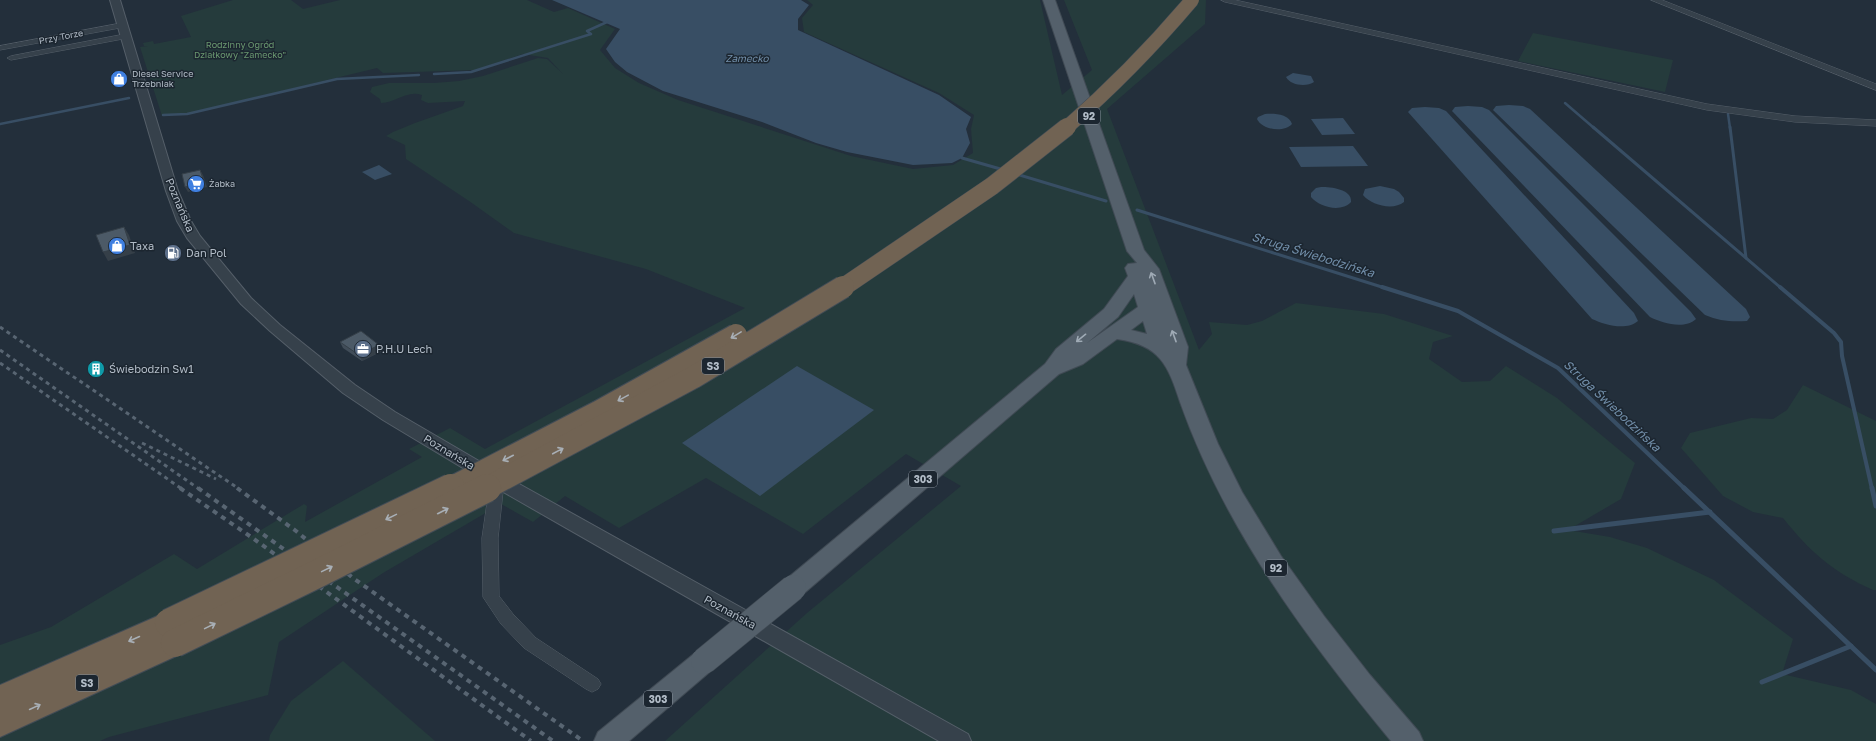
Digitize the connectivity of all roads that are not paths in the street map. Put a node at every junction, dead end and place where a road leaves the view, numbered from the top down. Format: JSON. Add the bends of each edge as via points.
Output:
{"nodes":[{"id":1,"x":115,"y":0,"type":"edge"},
{"id":2,"x":1049,"y":0,"type":"edge"},
{"id":3,"x":1178,"y":0,"type":"edge"},
{"id":4,"x":1192,"y":0,"type":"edge"},
{"id":5,"x":1225,"y":0,"type":"edge"},
{"id":6,"x":1655,"y":0,"type":"edge"},
{"id":7,"x":123,"y":31,"type":"junction"},
{"id":8,"x":0,"y":48,"type":"edge"},
{"id":9,"x":11,"y":58,"type":"dead end"},
{"id":10,"x":1876,"y":87,"type":"edge"},
{"id":11,"x":1876,"y":122,"type":"edge"},
{"id":12,"x":1136,"y":251,"type":"junction"},
{"id":13,"x":1136,"y":277,"type":"junction"},
{"id":14,"x":1156,"y":309,"type":"junction"},
{"id":15,"x":1111,"y":314,"type":"junction"},
{"id":16,"x":1114,"y":333,"type":"junction"},
{"id":17,"x":1168,"y":356,"type":"junction"},
{"id":18,"x":1052,"y":369,"type":"junction"},
{"id":19,"x":497,"y":480,"type":"junction"},
{"id":20,"x":172,"y":633,"type":"junction"},
{"id":21,"x":592,"y":684,"type":"dead end"},
{"id":22,"x":0,"y":699,"type":"edge"},
{"id":23,"x":0,"y":723,"type":"edge"},
{"id":24,"x":610,"y":739,"type":"edge"},
{"id":25,"x":960,"y":741,"type":"edge"},
{"id":26,"x":1409,"y":741,"type":"edge"}],
"edges":[{"from":1,"to":7,"type":"street","name":"Poznańska"},
{"from":2,"to":12,"type":"main road","number":"92"},
{"from":3,"to":20,"type":"highway","number":"S3","one_way":true,"bridge":true,"via":[[1115,70],[1047,128],[954,197],[851,266],[600,411],[366,530]]},
{"from":20,"to":4,"type":"highway","number":"S3","one_way":true,"bridge":true,"via":[[450,507],[612,422],[744,348],[869,271],[969,203],[1057,136],[1128,73]]},
{"from":5,"to":11,"type":"street","via":[[1714,108],[1795,119]]},
{"from":6,"to":10,"type":"street"},
{"from":7,"to":8,"type":"street","name":"Przy Torze"},
{"from":7,"to":9,"type":"street"},
{"from":7,"to":19,"type":"street","name":"Poznańska","via":[[172,191],[184,221],[194,238],[227,279],[275,328],[349,389],[389,416]]},
{"from":12,"to":13,"type":"main road","number":"92"},
{"from":14,"to":12,"type":"main road","number":"92","one_way":true,"via":[[1150,269]]},
{"from":13,"to":14,"type":"main road","number":"92"},
{"from":13,"to":15,"type":"main road","number":"303"},
{"from":14,"to":15,"type":"main road","number":"303","via":[[1131,307]]},
{"from":14,"to":16,"type":"main road","number":"303"},
{"from":14,"to":17,"type":"main road","number":"92","via":[[1178,347]]},
{"from":15,"to":18,"type":"main road","number":"303","one_way":true,"via":[[1062,353]]},
{"from":16,"to":17,"type":"main road","via":[[1136,336]]},
{"from":16,"to":18,"type":"main road","number":"303","via":[[1076,360]]},
{"from":17,"to":26,"type":"main road","number":"92","via":[[1206,442],[1254,533],[1324,636]]},
{"from":18,"to":24,"type":"main road","number":"303","bridge":true,"via":[[794,588]]},
{"from":19,"to":21,"type":"street","via":[[490,538],[491,597],[507,619],[530,643]]},
{"from":19,"to":25,"type":"street","name":"Poznańska"},
{"from":20,"to":22,"type":"highway","number":"S3","one_way":true},
{"from":23,"to":20,"type":"highway","number":"S3","one_way":true}]}
